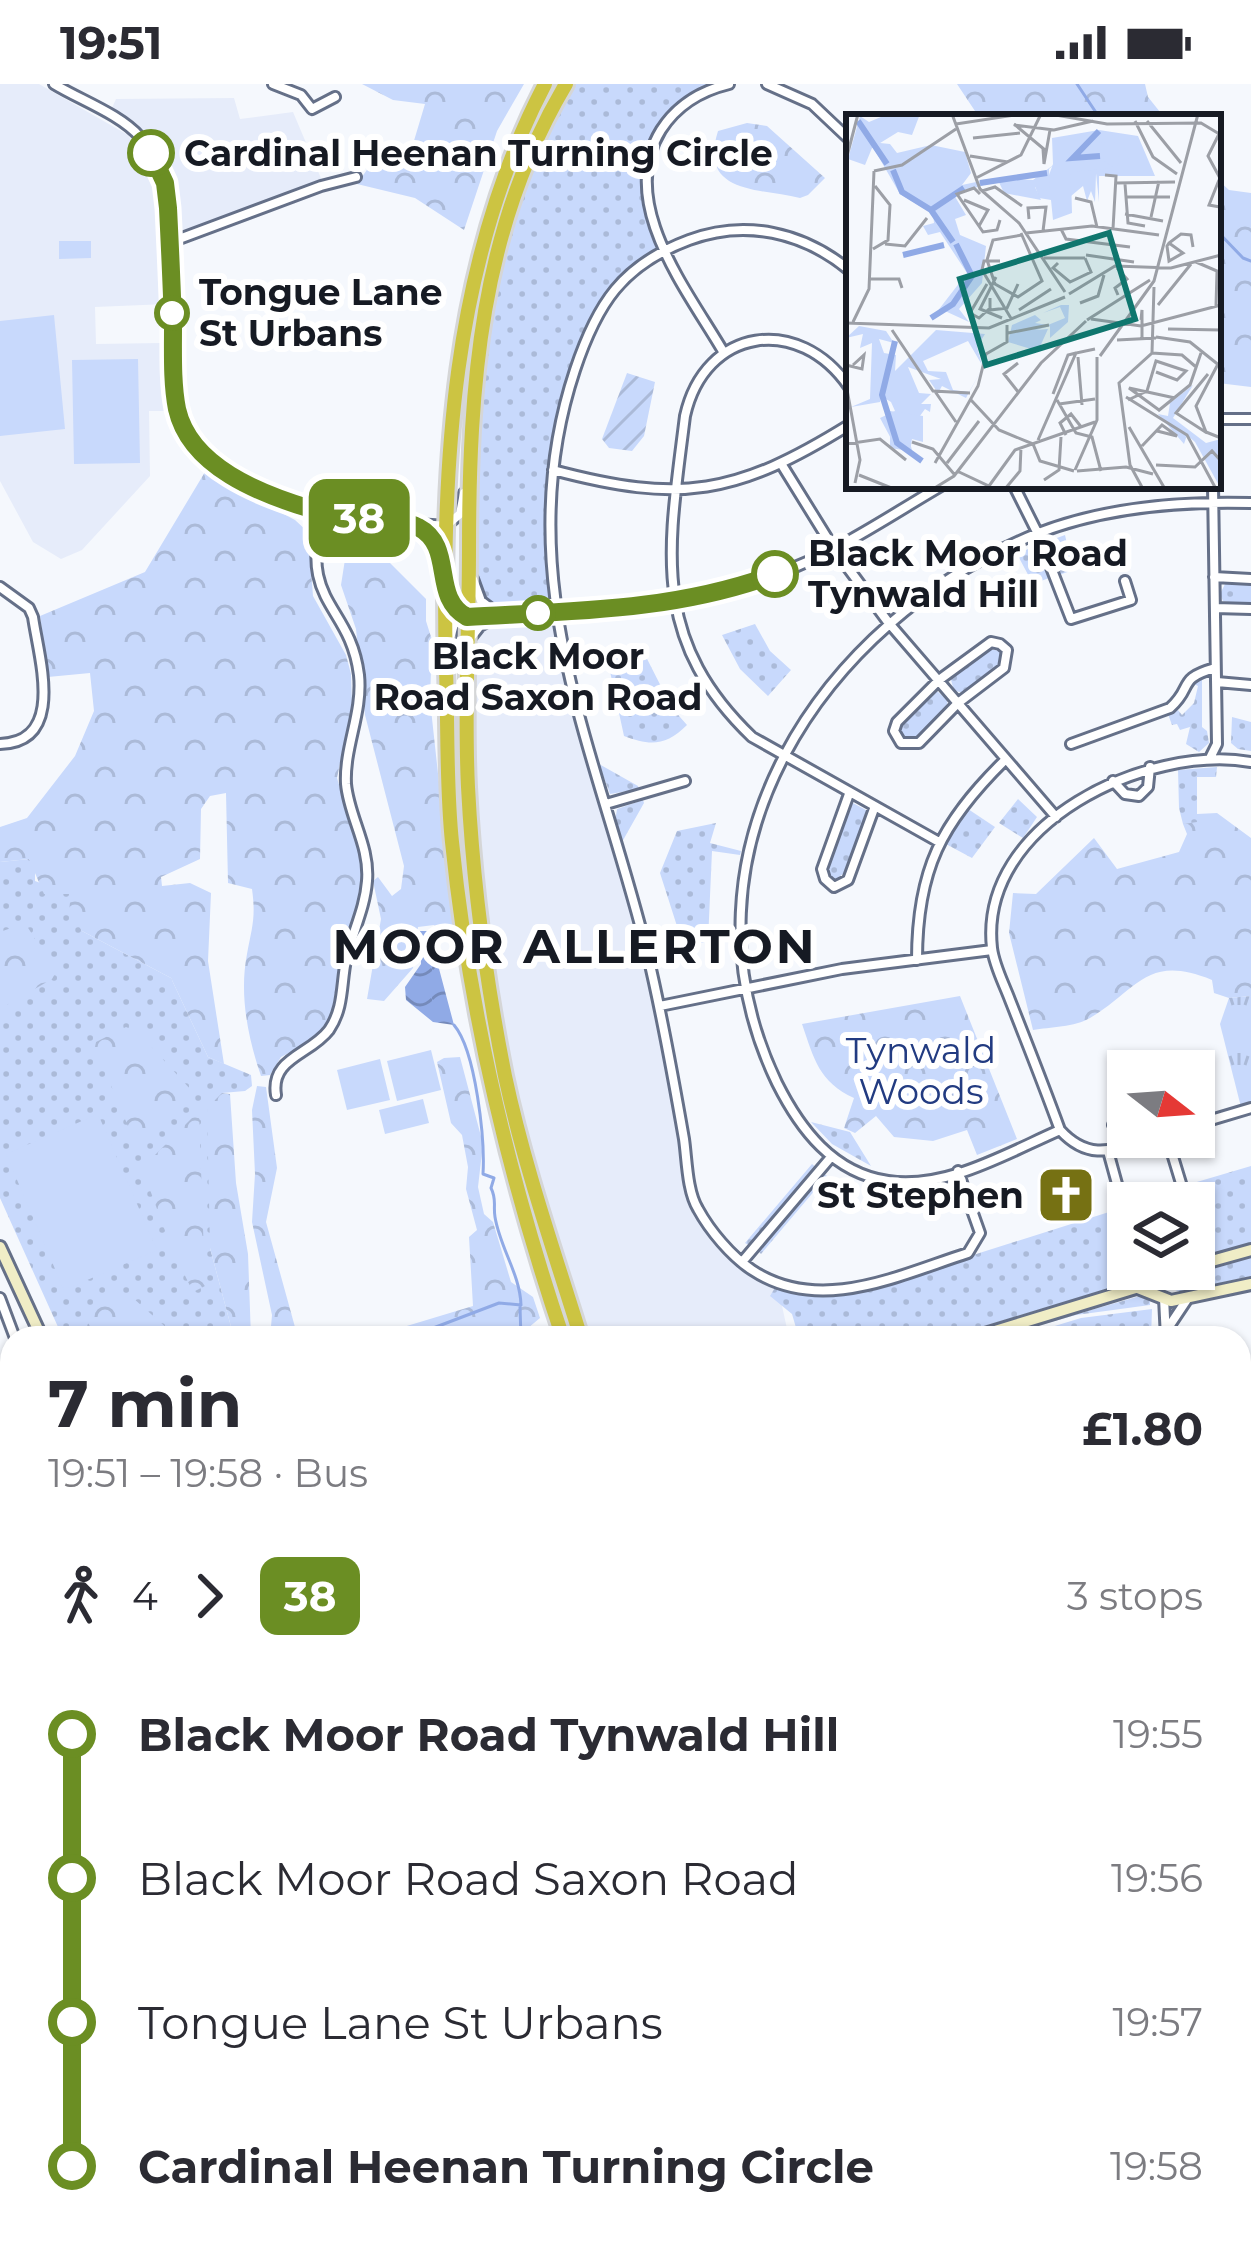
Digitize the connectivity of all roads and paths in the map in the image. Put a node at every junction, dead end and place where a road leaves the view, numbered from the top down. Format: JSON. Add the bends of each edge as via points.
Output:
{"nodes":[{"id":1,"x":54,"y":84,"type":"edge"},
{"id":2,"x":273,"y":84,"type":"edge"},
{"id":3,"x":545,"y":84,"type":"edge"},
{"id":4,"x":566,"y":84,"type":"edge"},
{"id":5,"x":729,"y":84,"type":"edge"},
{"id":6,"x":767,"y":84,"type":"edge"},
{"id":7,"x":335,"y":98,"type":"dead end"},
{"id":8,"x":846,"y":136,"type":"edge"},
{"id":9,"x":356,"y":177,"type":"dead end"},
{"id":10,"x":170,"y":242,"type":"junction"},
{"id":11,"x":665,"y":249,"type":"junction"},
{"id":12,"x":846,"y":268,"type":"edge"},
{"id":13,"x":724,"y":353,"type":"junction"},
{"id":14,"x":846,"y":383,"type":"edge"},
{"id":15,"x":1221,"y":418,"type":"edge"},
{"id":16,"x":1251,"y":419,"type":"edge"},
{"id":17,"x":846,"y":427,"type":"edge"},
{"id":18,"x":782,"y":465,"type":"junction"},
{"id":19,"x":553,"y":470,"type":"junction"},
{"id":20,"x":468,"y":475,"type":"junction"},
{"id":21,"x":936,"y":489,"type":"edge"},
{"id":22,"x":1016,"y":489,"type":"edge"},
{"id":23,"x":1213,"y":489,"type":"edge"},
{"id":24,"x":677,"y":490,"type":"junction"},
{"id":25,"x":1213,"y":502,"type":"junction"},
{"id":26,"x":1251,"y":503,"type":"edge"},
{"id":27,"x":323,"y":513,"type":"junction"},
{"id":28,"x":410,"y":523,"type":"junction"},
{"id":29,"x":446,"y":526,"type":"junction"},
{"id":30,"x":1038,"y":534,"type":"junction"},
{"id":31,"x":835,"y":549,"type":"junction"},
{"id":32,"x":469,"y":556,"type":"junction"},
{"id":33,"x":444,"y":567,"type":"junction"},
{"id":34,"x":1214,"y":578,"type":"junction"},
{"id":35,"x":1251,"y":579,"type":"edge"},
{"id":36,"x":1125,"y":581,"type":"dead end"},
{"id":37,"x":0,"y":587,"type":"edge"},
{"id":38,"x":444,"y":593,"type":"junction"},
{"id":39,"x":673,"y":602,"type":"junction"},
{"id":40,"x":1215,"y":608,"type":"junction"},
{"id":41,"x":1251,"y":609,"type":"edge"},
{"id":42,"x":555,"y":612,"type":"junction"},
{"id":43,"x":500,"y":615,"type":"junction"},
{"id":44,"x":467,"y":617,"type":"junction"},
{"id":45,"x":888,"y":622,"type":"junction"},
{"id":46,"x":467,"y":644,"type":"junction"},
{"id":47,"x":446,"y":666,"type":"junction"},
{"id":48,"x":1215,"y":668,"type":"junction"},
{"id":49,"x":939,"y":680,"type":"junction"},
{"id":50,"x":1217,"y":682,"type":"junction"},
{"id":51,"x":1251,"y":685,"type":"edge"},
{"id":52,"x":958,"y":704,"type":"junction"},
{"id":53,"x":0,"y":744,"type":"edge"},
{"id":54,"x":1071,"y":744,"type":"dead end"},
{"id":55,"x":782,"y":755,"type":"junction"},
{"id":56,"x":1211,"y":756,"type":"junction"},
{"id":57,"x":1005,"y":760,"type":"junction"},
{"id":58,"x":1251,"y":762,"type":"edge"},
{"id":59,"x":1150,"y":767,"type":"junction"},
{"id":60,"x":685,"y":781,"type":"dead end"},
{"id":61,"x":1113,"y":782,"type":"junction"},
{"id":62,"x":849,"y":794,"type":"junction"},
{"id":63,"x":606,"y":804,"type":"junction"},
{"id":64,"x":875,"y":806,"type":"junction"},
{"id":65,"x":1056,"y":817,"type":"junction"},
{"id":66,"x":940,"y":842,"type":"junction"},
{"id":67,"x":992,"y":950,"type":"junction"},
{"id":68,"x":917,"y":960,"type":"junction"},
{"id":69,"x":748,"y":986,"type":"junction"},
{"id":70,"x":660,"y":1006,"type":"junction"},
{"id":71,"x":276,"y":1095,"type":"dead end"},
{"id":72,"x":1251,"y":1108,"type":"edge"},
{"id":73,"x":1215,"y":1119,"type":"edge"},
{"id":74,"x":1060,"y":1130,"type":"junction"},
{"id":75,"x":1107,"y":1151,"type":"edge"},
{"id":76,"x":831,"y":1157,"type":"junction"},
{"id":77,"x":958,"y":1172,"type":"junction"},
{"id":78,"x":0,"y":1246,"type":"edge"},
{"id":79,"x":1251,"y":1250,"type":"edge"},
{"id":80,"x":1215,"y":1260,"type":"edge"},
{"id":81,"x":742,"y":1262,"type":"junction"},
{"id":82,"x":1251,"y":1284,"type":"edge"},
{"id":83,"x":1128,"y":1290,"type":"edge"},
{"id":84,"x":1142,"y":1290,"type":"edge"},
{"id":85,"x":1163,"y":1290,"type":"edge"},
{"id":86,"x":1163,"y":1296,"type":"junction"},
{"id":87,"x":0,"y":1298,"type":"edge"},
{"id":88,"x":1187,"y":1299,"type":"junction"},
{"id":89,"x":2,"y":1310,"type":"edge"},
{"id":90,"x":37,"y":1326,"type":"edge"},
{"id":91,"x":559,"y":1326,"type":"edge"},
{"id":92,"x":577,"y":1326,"type":"edge"},
{"id":93,"x":1011,"y":1326,"type":"edge"},
{"id":94,"x":1166,"y":1326,"type":"edge"},
{"id":95,"x":1172,"y":1326,"type":"edge"}],
"edges":[{"from":1,"to":10,"type":"street","via":[[136,132],[165,183]]},
{"from":2,"to":7,"type":"street","via":[[301,94],[312,109]]},
{"from":3,"to":29,"type":"highway","via":[[496,193],[475,272]]},
{"from":4,"to":20,"type":"highway","via":[[491,267]]},
{"from":5,"to":11,"type":"street","via":[[682,104],[649,151],[649,210]]},
{"from":6,"to":8,"type":"street","via":[[812,104]]},
{"from":9,"to":10,"type":"street"},
{"from":10,"to":27,"type":"street","via":[[173,375],[186,431],[208,460],[241,481]]},
{"from":11,"to":12,"type":"street","via":[[706,233],[760,230],[800,239]]},
{"from":11,"to":13,"type":"street"},
{"from":11,"to":19,"type":"street","via":[[623,279],[586,337]]},
{"from":13,"to":14,"type":"street","via":[[760,340],[793,342],[830,362]]},
{"from":13,"to":24,"type":"street","via":[[689,397]]},
{"from":15,"to":16,"type":"street"},
{"from":17,"to":18,"type":"street"},
{"from":18,"to":24,"type":"street"},
{"from":18,"to":31,"type":"street"},
{"from":19,"to":24,"type":"street"},
{"from":19,"to":42,"type":"street"},
{"from":20,"to":29,"type":"street","via":[[460,514]]},
{"from":20,"to":32,"type":"highway"},
{"from":21,"to":31,"type":"street"},
{"from":22,"to":30,"type":"street"},
{"from":23,"to":25,"type":"street"},
{"from":24,"to":39,"type":"street"},
{"from":25,"to":26,"type":"street"},
{"from":25,"to":30,"type":"street","via":[[1098,515]]},
{"from":25,"to":34,"type":"street"},
{"from":27,"to":28,"type":"street"},
{"from":27,"to":71,"type":"street","via":[[314,547],[319,589],[359,675],[346,790],[368,879],[340,1010],[320,1040],[278,1070]]},
{"from":28,"to":29,"type":"street"},
{"from":28,"to":33,"type":"street","via":[[434,540]]},
{"from":29,"to":32,"type":"street"},
{"from":29,"to":33,"type":"highway"},
{"from":30,"to":36,"type":"street","via":[[1071,619],[1131,600]]},
{"from":30,"to":45,"type":"street"},
{"from":31,"to":39,"type":"street","via":[[747,585]]},
{"from":31,"to":45,"type":"street"},
{"from":32,"to":43,"type":"street","via":[[481,601]]},
{"from":32,"to":44,"type":"highway"},
{"from":33,"to":38,"type":"highway"},
{"from":34,"to":35,"type":"street"},
{"from":34,"to":40,"type":"street"},
{"from":37,"to":53,"type":"street","via":[[33,617],[45,696],[34,730]]},
{"from":38,"to":44,"type":"street"},
{"from":38,"to":47,"type":"highway"},
{"from":39,"to":42,"type":"street"},
{"from":39,"to":55,"type":"street","via":[[699,675],[726,712]]},
{"from":40,"to":41,"type":"street"},
{"from":40,"to":48,"type":"street"},
{"from":42,"to":43,"type":"street"},
{"from":42,"to":63,"type":"street"},
{"from":43,"to":44,"type":"street"},
{"from":43,"to":46,"type":"street"},
{"from":44,"to":46,"type":"highway"},
{"from":44,"to":47,"type":"street","via":[[454,624]]},
{"from":45,"to":49,"type":"street"},
{"from":45,"to":55,"type":"street","via":[[832,680]]},
{"from":46,"to":92,"type":"highway","via":[[468,788],[489,986],[517,1122]]},
{"from":47,"to":91,"type":"highway","via":[[452,840],[472,983],[512,1170]]},
{"from":48,"to":50,"type":"street"},
{"from":48,"to":54,"type":"street","via":[[1193,675],[1170,708]]},
{"from":49,"to":52,"type":"street"},
{"from":49,"to":52,"type":"street","via":[[897,722],[898,740],[915,745]]},
{"from":49,"to":52,"type":"street","via":[[991,642],[1004,646],[1004,668]]},
{"from":50,"to":51,"type":"street"},
{"from":50,"to":56,"type":"street"},
{"from":52,"to":57,"type":"street"},
{"from":55,"to":62,"type":"street"},
{"from":55,"to":69,"type":"street","via":[[748,854]]},
{"from":56,"to":58,"type":"street"},
{"from":56,"to":59,"type":"street"},
{"from":57,"to":65,"type":"street"},
{"from":57,"to":66,"type":"street"},
{"from":59,"to":61,"type":"street"},
{"from":59,"to":61,"type":"street","via":[[1139,796]]},
{"from":60,"to":63,"type":"street"},
{"from":61,"to":65,"type":"street"},
{"from":62,"to":64,"type":"street"},
{"from":62,"to":64,"type":"street","via":[[822,869],[834,887],[848,880]]},
{"from":63,"to":70,"type":"street"},
{"from":64,"to":66,"type":"street"},
{"from":65,"to":67,"type":"street","via":[[1016,856],[993,914]]},
{"from":66,"to":68,"type":"street","via":[[921,889]]},
{"from":67,"to":68,"type":"street"},
{"from":67,"to":74,"type":"street"},
{"from":68,"to":69,"type":"street"},
{"from":69,"to":70,"type":"street"},
{"from":69,"to":76,"type":"street","via":[[767,1063],[802,1127]]},
{"from":70,"to":81,"type":"street","via":[[695,1207]]},
{"from":72,"to":73,"type":"street"},
{"from":74,"to":75,"type":"street","via":[[1075,1146]]},
{"from":74,"to":77,"type":"street"},
{"from":76,"to":77,"type":"street","via":[[890,1181]]},
{"from":76,"to":81,"type":"street"},
{"from":77,"to":81,"type":"street","via":[[980,1233],[968,1252],[863,1287],[815,1292]]},
{"from":78,"to":90,"type":"street"},
{"from":79,"to":80,"type":"street"},
{"from":82,"to":88,"type":"street"},
{"from":83,"to":93,"type":"street"},
{"from":84,"to":86,"type":"street"},
{"from":85,"to":86,"type":"street"},
{"from":86,"to":88,"type":"street"},
{"from":86,"to":94,"type":"street"},
{"from":87,"to":89,"type":"street"},
{"from":88,"to":95,"type":"street"}]}
